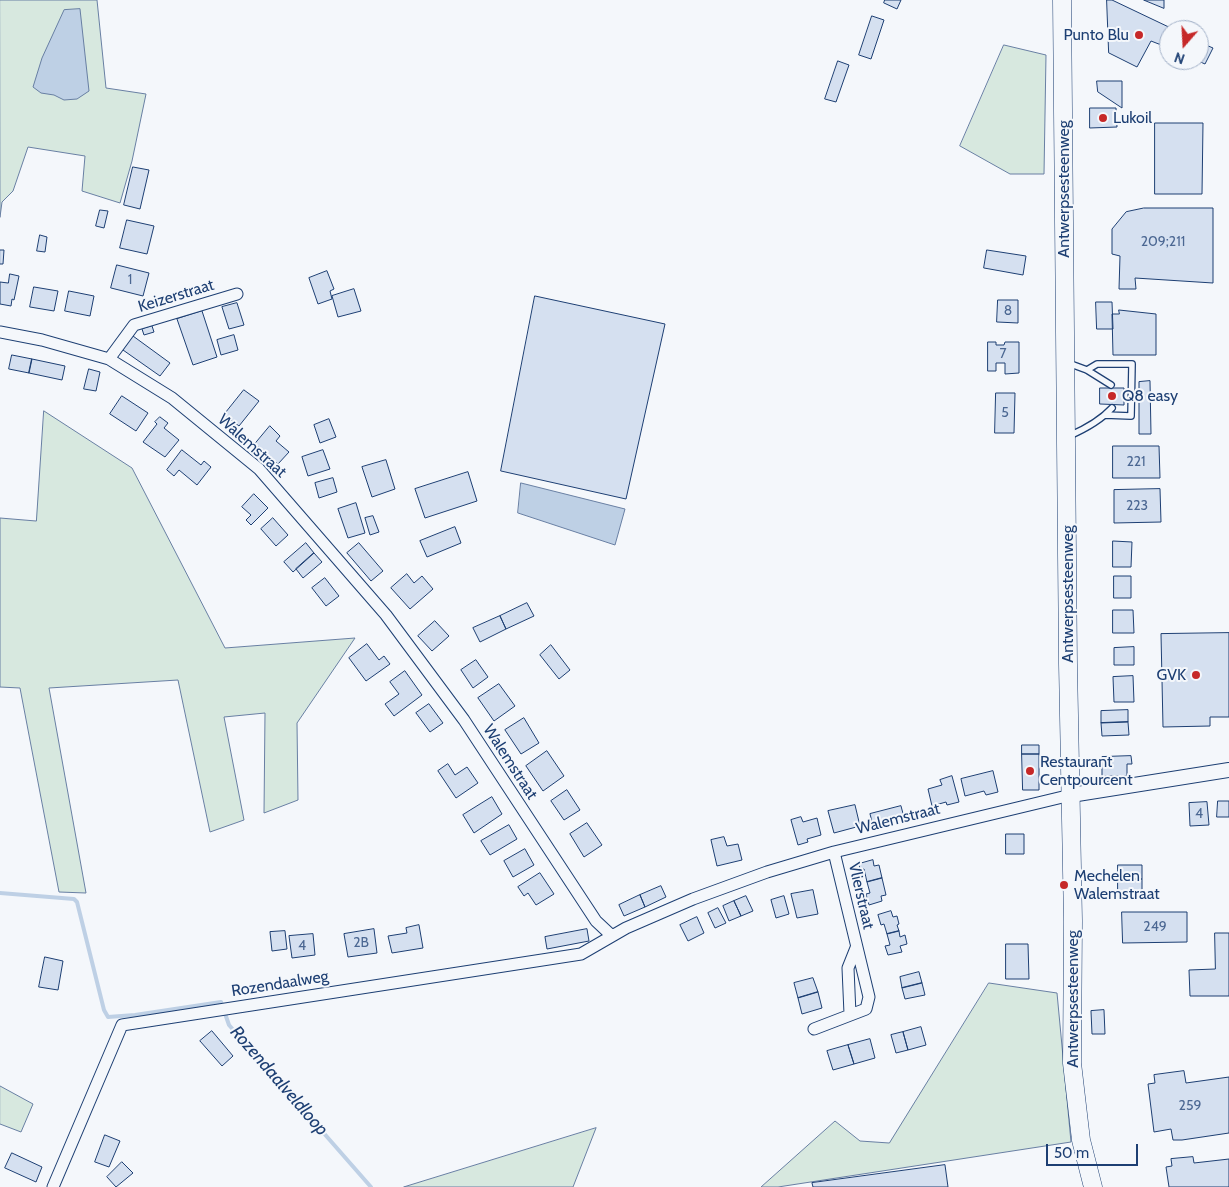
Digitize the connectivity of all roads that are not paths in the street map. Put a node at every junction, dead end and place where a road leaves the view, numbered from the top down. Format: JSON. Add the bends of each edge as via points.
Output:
{"nodes":[{"id":1,"x":1062,"y":0,"type":"edge"},
{"id":2,"x":237,"y":294,"type":"dead end"},
{"id":3,"x":0,"y":332,"type":"edge"},
{"id":4,"x":109,"y":359,"type":"junction"},
{"id":5,"x":1066,"y":362,"type":"junction"},
{"id":6,"x":1087,"y":370,"type":"junction"},
{"id":7,"x":1111,"y":385,"type":"dead end"},
{"id":8,"x":1112,"y":408,"type":"dead end"},
{"id":9,"x":1105,"y":415,"type":"junction"},
{"id":10,"x":1066,"y":436,"type":"junction"},
{"id":11,"x":1229,"y":770,"type":"edge"},
{"id":12,"x":1071,"y":795,"type":"junction"},
{"id":13,"x":834,"y":852,"type":"junction"},
{"id":14,"x":612,"y":936,"type":"junction"},
{"id":15,"x":856,"y":948,"type":"junction"},
{"id":16,"x":850,"y":1014,"type":"junction"},
{"id":17,"x":814,"y":1029,"type":"dead end"},
{"id":18,"x":54,"y":1187,"type":"edge"},
{"id":19,"x":1093,"y":1187,"type":"edge"}],
"edges":[{"from":1,"to":5,"type":"main road","name":"Antwerpsesteenweg"},
{"from":2,"to":4,"type":"street","name":"Keizerstraat","via":[[134,325]]},
{"from":3,"to":4,"type":"street","name":"Walemstraat"},
{"from":4,"to":14,"type":"street","name":"Walemstraat","via":[[172,398],[259,469],[312,527],[386,615],[464,720],[596,921]]},
{"from":5,"to":6,"type":"lane"},
{"from":5,"to":10,"type":"main road","name":"Antwerpsesteenweg"},
{"from":6,"to":7,"type":"lane"},
{"from":6,"to":9,"type":"lane","via":[[1096,364],[1132,364],[1131,416]]},
{"from":8,"to":9,"type":"lane"},
{"from":9,"to":10,"type":"lane","via":[[1083,430]]},
{"from":10,"to":12,"type":"main road","name":"Antwerpsesteenweg"},
{"from":11,"to":12,"type":"street"},
{"from":12,"to":13,"type":"street","name":"Walemstraat"},
{"from":12,"to":19,"type":"main road","name":"Antwerpsesteenweg","via":[[1072,1063],[1081,1140]]},
{"from":13,"to":14,"type":"street","name":"Walemstraat","via":[[693,899]]},
{"from":13,"to":15,"type":"street","name":"Vlierstraat"},
{"from":14,"to":18,"type":"street","name":"Rozendaalweg","via":[[582,954],[122,1025]]},
{"from":15,"to":16,"type":"street","name":"Vlierstraat","via":[[848,968]]},
{"from":15,"to":16,"type":"street","name":"Vlierstraat","via":[[869,997],[866,1009]]},
{"from":16,"to":17,"type":"street","name":"Vlierstraat"}]}
